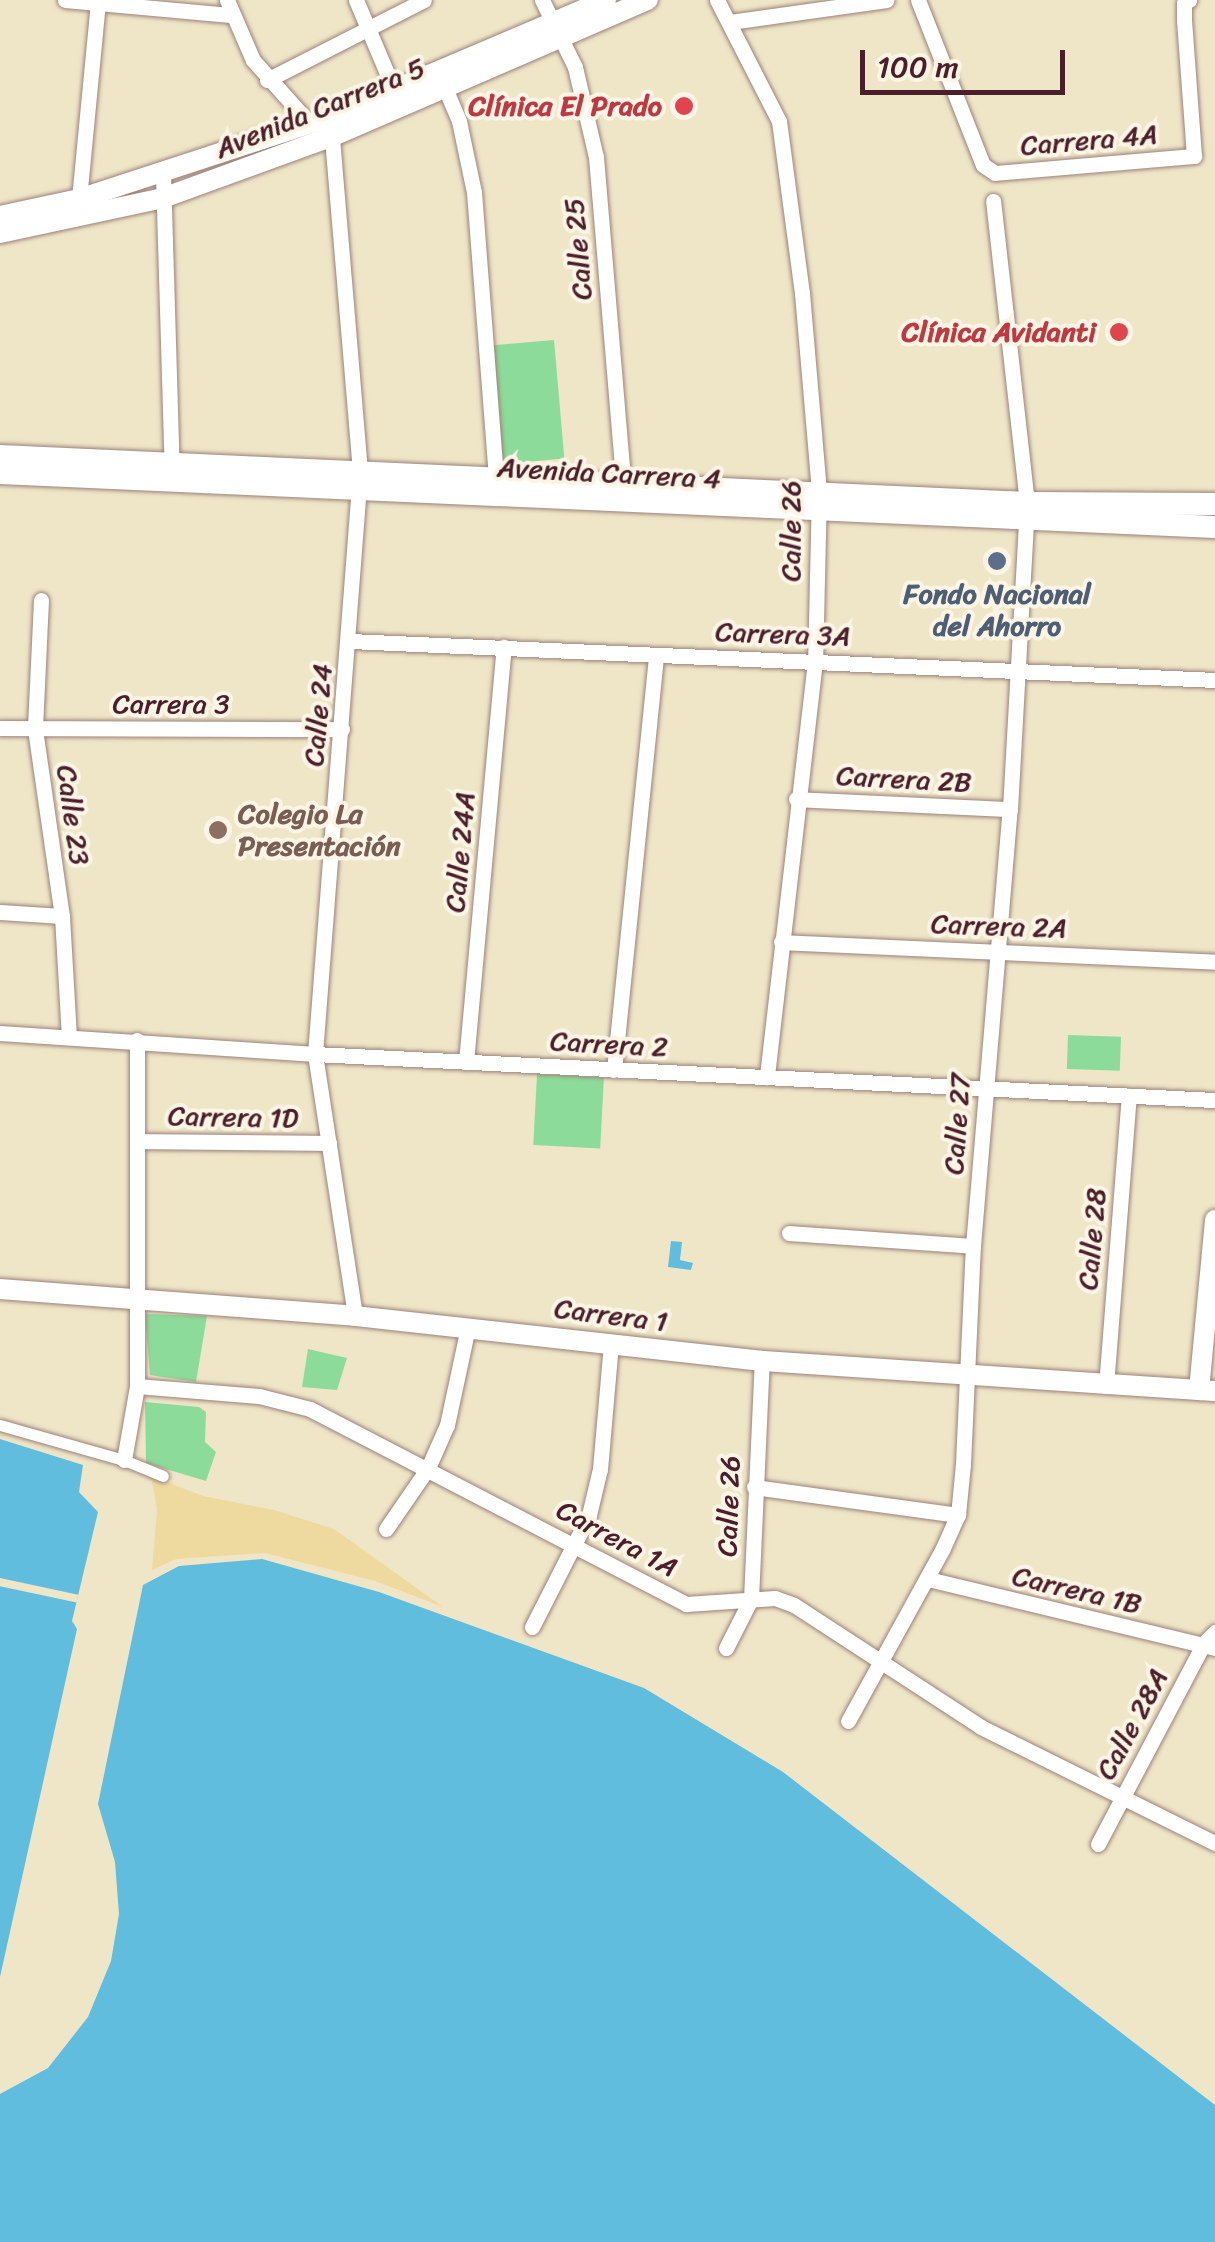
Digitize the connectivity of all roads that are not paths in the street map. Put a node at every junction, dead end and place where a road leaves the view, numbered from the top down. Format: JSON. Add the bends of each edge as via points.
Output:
{"nodes":[{"id":1,"x":65,"y":0,"type":"edge"},
{"id":2,"x":356,"y":0,"type":"edge"},
{"id":3,"x":424,"y":0,"type":"edge"},
{"id":4,"x":542,"y":0,"type":"edge"},
{"id":5,"x":606,"y":0,"type":"edge"},
{"id":6,"x":648,"y":0,"type":"edge"},
{"id":7,"x":718,"y":0,"type":"edge"},
{"id":8,"x":886,"y":0,"type":"edge"},
{"id":9,"x":918,"y":0,"type":"edge"},
{"id":10,"x":1182,"y":1,"type":"edge"},
{"id":11,"x":98,"y":2,"type":"edge"},
{"id":12,"x":818,"y":5,"type":"edge"},
{"id":13,"x":228,"y":8,"type":"edge"},
{"id":14,"x":730,"y":22,"type":"junction"},
{"id":15,"x":368,"y":30,"type":"junction"},
{"id":16,"x":559,"y":30,"type":"junction"},
{"id":17,"x":267,"y":80,"type":"junction"},
{"id":18,"x":445,"y":88,"type":"junction"},
{"id":19,"x":394,"y":90,"type":"junction"},
{"id":20,"x":324,"y":126,"type":"junction"},
{"id":21,"x":163,"y":174,"type":"junction"},
{"id":22,"x":164,"y":198,"type":"junction"},
{"id":23,"x":80,"y":199,"type":"junction"},
{"id":24,"x":994,"y":201,"type":"dead end"},
{"id":25,"x":0,"y":216,"type":"edge"},
{"id":26,"x":0,"y":233,"type":"edge"},
{"id":27,"x":0,"y":456,"type":"edge"},
{"id":28,"x":172,"y":472,"type":"junction"},
{"id":29,"x":0,"y":473,"type":"edge"},
{"id":30,"x":496,"y":480,"type":"junction"},
{"id":31,"x":360,"y":482,"type":"junction"},
{"id":32,"x":625,"y":494,"type":"junction"},
{"id":33,"x":818,"y":501,"type":"junction"},
{"id":34,"x":1215,"y":504,"type":"edge"},
{"id":35,"x":1027,"y":513,"type":"junction"},
{"id":36,"x":1215,"y":527,"type":"edge"},
{"id":37,"x":41,"y":600,"type":"dead end"},
{"id":38,"x":350,"y":641,"type":"junction"},
{"id":39,"x":504,"y":647,"type":"junction"},
{"id":40,"x":656,"y":655,"type":"junction"},
{"id":41,"x":815,"y":660,"type":"junction"},
{"id":42,"x":1016,"y":668,"type":"junction"},
{"id":43,"x":1215,"y":680,"type":"edge"},
{"id":44,"x":0,"y":728,"type":"edge"},
{"id":45,"x":35,"y":728,"type":"junction"},
{"id":46,"x":342,"y":728,"type":"junction"},
{"id":47,"x":796,"y":799,"type":"junction"},
{"id":48,"x":1010,"y":809,"type":"junction"},
{"id":49,"x":0,"y":912,"type":"edge"},
{"id":50,"x":62,"y":916,"type":"junction"},
{"id":51,"x":781,"y":942,"type":"junction"},
{"id":52,"x":995,"y":950,"type":"junction"},
{"id":53,"x":1215,"y":962,"type":"edge"},
{"id":54,"x":0,"y":1033,"type":"edge"},
{"id":55,"x":69,"y":1037,"type":"junction"},
{"id":56,"x":137,"y":1040,"type":"junction"},
{"id":57,"x":315,"y":1054,"type":"junction"},
{"id":58,"x":466,"y":1062,"type":"junction"},
{"id":59,"x":614,"y":1070,"type":"junction"},
{"id":60,"x":767,"y":1078,"type":"junction"},
{"id":61,"x":985,"y":1090,"type":"junction"},
{"id":62,"x":1129,"y":1096,"type":"junction"},
{"id":63,"x":1215,"y":1100,"type":"edge"},
{"id":64,"x":137,"y":1140,"type":"junction"},
{"id":65,"x":329,"y":1143,"type":"junction"},
{"id":66,"x":1214,"y":1232,"type":"edge"},
{"id":67,"x":789,"y":1234,"type":"dead end"},
{"id":68,"x":973,"y":1246,"type":"junction"},
{"id":69,"x":0,"y":1288,"type":"edge"},
{"id":70,"x":137,"y":1300,"type":"junction"},
{"id":71,"x":355,"y":1316,"type":"junction"},
{"id":72,"x":468,"y":1326,"type":"junction"},
{"id":73,"x":611,"y":1342,"type":"junction"},
{"id":74,"x":762,"y":1361,"type":"junction"},
{"id":75,"x":966,"y":1378,"type":"junction"},
{"id":76,"x":137,"y":1386,"type":"junction"},
{"id":77,"x":1106,"y":1386,"type":"junction"},
{"id":78,"x":1207,"y":1391,"type":"edge"},
{"id":79,"x":0,"y":1425,"type":"edge"},
{"id":80,"x":124,"y":1460,"type":"junction"},
{"id":81,"x":428,"y":1468,"type":"junction"},
{"id":82,"x":163,"y":1476,"type":"dead end"},
{"id":83,"x":754,"y":1487,"type":"junction"},
{"id":84,"x":958,"y":1515,"type":"junction"},
{"id":85,"x":386,"y":1529,"type":"dead end"},
{"id":86,"x":578,"y":1545,"type":"junction"},
{"id":87,"x":928,"y":1580,"type":"junction"},
{"id":88,"x":751,"y":1599,"type":"junction"},
{"id":89,"x":532,"y":1627,"type":"dead end"},
{"id":90,"x":1211,"y":1641,"type":"edge"},
{"id":91,"x":726,"y":1648,"type":"dead end"},
{"id":92,"x":878,"y":1662,"type":"junction"},
{"id":93,"x":848,"y":1721,"type":"dead end"},
{"id":94,"x":1121,"y":1798,"type":"junction"},
{"id":95,"x":1215,"y":1843,"type":"edge"},
{"id":96,"x":1098,"y":1844,"type":"dead end"}],
"edges":[{"from":1,"to":11,"type":"street"},
{"from":2,"to":15,"type":"street"},
{"from":3,"to":15,"type":"street"},
{"from":4,"to":16,"type":"street","name":"Calle 25"},
{"from":5,"to":16,"type":"street","name":"Avenida Carrera 5"},
{"from":6,"to":16,"type":"street","name":"Avenida Carrera 5"},
{"from":7,"to":14,"type":"street","name":"Calle 26"},
{"from":8,"to":12,"type":"street"},
{"from":9,"to":10,"type":"street","name":"Carrera 4A","via":[[988,170],[996,173],[1194,156]]},
{"from":11,"to":13,"type":"street"},
{"from":11,"to":23,"type":"street"},
{"from":12,"to":14,"type":"street"},
{"from":13,"to":17,"type":"street"},
{"from":14,"to":33,"type":"street","name":"Calle 26","via":[[779,121],[802,293]]},
{"from":15,"to":17,"type":"street"},
{"from":15,"to":19,"type":"street"},
{"from":16,"to":18,"type":"street","name":"Avenida Carrera 5"},
{"from":16,"to":19,"type":"street","name":"Avenida Carrera 5"},
{"from":16,"to":32,"type":"street","name":"Calle 25","via":[[585,99],[596,158]]},
{"from":17,"to":20,"type":"street"},
{"from":18,"to":20,"type":"street","name":"Avenida Carrera 5"},
{"from":18,"to":30,"type":"street","via":[[474,192]]},
{"from":19,"to":20,"type":"street","name":"Avenida Carrera 5"},
{"from":20,"to":21,"type":"street","name":"Avenida Carrera 5"},
{"from":20,"to":22,"type":"street","name":"Avenida Carrera 5"},
{"from":20,"to":31,"type":"street","name":"Calle 24"},
{"from":21,"to":22,"type":"street"},
{"from":21,"to":23,"type":"street","name":"Avenida Carrera 5"},
{"from":22,"to":26,"type":"street","name":"Avenida Carrera 5"},
{"from":22,"to":28,"type":"street"},
{"from":23,"to":25,"type":"street","name":"Avenida Carrera 5"},
{"from":24,"to":35,"type":"street","name":"Calle 27"},
{"from":27,"to":28,"type":"main road","name":"Avenida Carrera 4"},
{"from":28,"to":29,"type":"main road","name":"Avenida Carrera 4"},
{"from":28,"to":31,"type":"main road","name":"Avenida Carrera 4"},
{"from":30,"to":31,"type":"main road","name":"Avenida Carrera 4"},
{"from":30,"to":32,"type":"main road","name":"Avenida Carrera 4"},
{"from":31,"to":32,"type":"main road","name":"Avenida Carrera 4"},
{"from":31,"to":38,"type":"street","name":"Calle 24"},
{"from":32,"to":33,"type":"main road","name":"Avenida Carrera 4"},
{"from":33,"to":35,"type":"main road","name":"Avenida Carrera 4"},
{"from":33,"to":41,"type":"street","name":"Calle 26"},
{"from":34,"to":35,"type":"main road","name":"Avenida Carrera 4"},
{"from":35,"to":36,"type":"main road","name":"Avenida Carrera 4"},
{"from":35,"to":42,"type":"street","name":"Calle 27"},
{"from":37,"to":45,"type":"street","name":"Calle 23"},
{"from":38,"to":39,"type":"street","name":"Carrera 3A"},
{"from":38,"to":46,"type":"street","name":"Calle 24"},
{"from":39,"to":40,"type":"street","name":"Carrera 3A"},
{"from":39,"to":58,"type":"street","name":"Calle 24A"},
{"from":40,"to":41,"type":"street","name":"Carrera 3A"},
{"from":40,"to":59,"type":"street"},
{"from":41,"to":42,"type":"street","name":"Carrera 3A"},
{"from":41,"to":47,"type":"street","name":"Calle 26"},
{"from":42,"to":43,"type":"street","name":"Carrera 3A"},
{"from":42,"to":48,"type":"street","name":"Calle 27"},
{"from":44,"to":45,"type":"street","name":"Carrera 3"},
{"from":45,"to":46,"type":"street","name":"Carrera 3"},
{"from":45,"to":50,"type":"street","name":"Calle 23"},
{"from":46,"to":57,"type":"street","name":"Calle 24"},
{"from":47,"to":48,"type":"street","name":"Carrera 2B"},
{"from":47,"to":51,"type":"street","name":"Calle 26"},
{"from":48,"to":52,"type":"street","name":"Calle 27"},
{"from":49,"to":50,"type":"street"},
{"from":50,"to":55,"type":"street","name":"Calle 23"},
{"from":51,"to":52,"type":"street","name":"Carrera 2A"},
{"from":51,"to":60,"type":"street","name":"Calle 26"},
{"from":52,"to":53,"type":"street","name":"Carrera 2A"},
{"from":52,"to":61,"type":"street","name":"Calle 27"},
{"from":54,"to":55,"type":"street","name":"Carrera 2"},
{"from":55,"to":56,"type":"street","name":"Carrera 2"},
{"from":56,"to":57,"type":"street","name":"Carrera 2"},
{"from":56,"to":64,"type":"street"},
{"from":57,"to":58,"type":"street","name":"Carrera 2"},
{"from":57,"to":65,"type":"street","name":"Calle 24"},
{"from":58,"to":59,"type":"street","name":"Carrera 2"},
{"from":59,"to":60,"type":"street","name":"Carrera 2"},
{"from":60,"to":61,"type":"street","name":"Carrera 2"},
{"from":61,"to":62,"type":"street","name":"Carrera 2"},
{"from":61,"to":68,"type":"street","name":"Calle 27"},
{"from":62,"to":63,"type":"street","name":"Carrera 2"},
{"from":62,"to":77,"type":"street","name":"Calle 28"},
{"from":64,"to":65,"type":"street","name":"Carrera 1D"},
{"from":64,"to":70,"type":"street"},
{"from":65,"to":71,"type":"street","name":"Calle 24"},
{"from":66,"to":78,"type":"street"},
{"from":67,"to":68,"type":"street"},
{"from":68,"to":75,"type":"street","name":"Calle 27"},
{"from":69,"to":70,"type":"street","name":"Carrera 1"},
{"from":70,"to":71,"type":"street","name":"Carrera 1"},
{"from":70,"to":76,"type":"street"},
{"from":71,"to":72,"type":"street","name":"Carrera 1"},
{"from":72,"to":73,"type":"street","name":"Carrera 1"},
{"from":72,"to":81,"type":"street","via":[[455,1400]]},
{"from":73,"to":74,"type":"street","name":"Carrera 1"},
{"from":73,"to":86,"type":"street","via":[[600,1469]]},
{"from":74,"to":75,"type":"street","name":"Carrera 1"},
{"from":74,"to":83,"type":"street","name":"Calle 26"},
{"from":75,"to":77,"type":"street","name":"Carrera 1"},
{"from":75,"to":84,"type":"street","name":"Calle 27"},
{"from":76,"to":80,"type":"street"},
{"from":76,"to":81,"type":"street","name":"Carrera 1A","via":[[283,1400]]},
{"from":77,"to":78,"type":"street","name":"Carrera 1"},
{"from":79,"to":80,"type":"street"},
{"from":80,"to":82,"type":"street"},
{"from":81,"to":85,"type":"street"},
{"from":81,"to":86,"type":"street","name":"Carrera 1A"},
{"from":83,"to":84,"type":"street"},
{"from":83,"to":88,"type":"street","name":"Calle 26"},
{"from":84,"to":87,"type":"street","name":"Calle 27"},
{"from":86,"to":88,"type":"street","name":"Carrera 1A","via":[[686,1604]]},
{"from":86,"to":89,"type":"street"},
{"from":87,"to":90,"type":"street","name":"Carrera 1B"},
{"from":87,"to":92,"type":"street","name":"Calle 27"},
{"from":88,"to":91,"type":"street","name":"Calle 26"},
{"from":88,"to":92,"type":"street","name":"Carrera 1A","via":[[794,1605]]},
{"from":90,"to":94,"type":"street","name":"Calle 28A"},
{"from":92,"to":93,"type":"street","name":"Calle 27"},
{"from":92,"to":94,"type":"street","name":"Carrera 1A","via":[[981,1726]]},
{"from":94,"to":95,"type":"street","name":"Carrera 1A"},
{"from":94,"to":96,"type":"street","name":"Calle 28A"}]}
